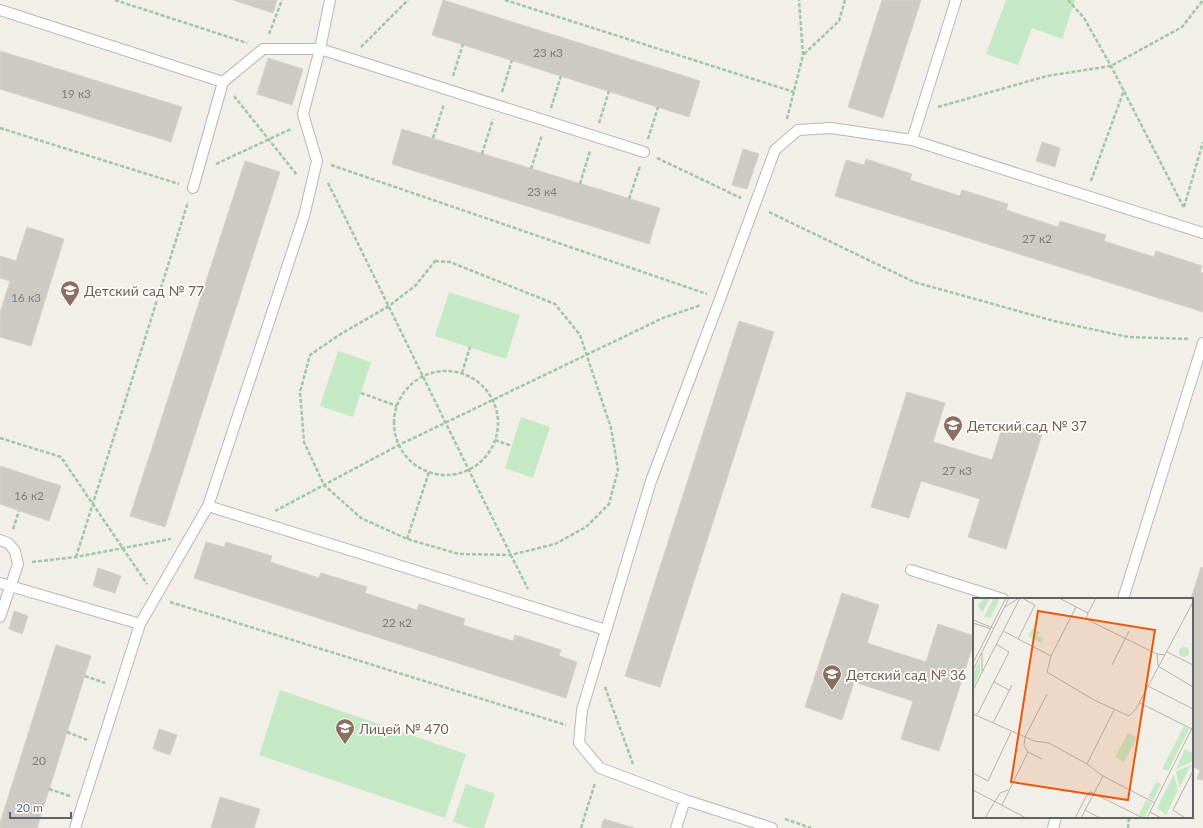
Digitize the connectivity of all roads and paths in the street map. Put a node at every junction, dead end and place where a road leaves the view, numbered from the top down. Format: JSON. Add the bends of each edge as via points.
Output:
{"nodes":[{"id":1,"x":114,"y":0,"type":"edge"},
{"id":2,"x":282,"y":0,"type":"edge"},
{"id":3,"x":330,"y":0,"type":"edge"},
{"id":4,"x":408,"y":0,"type":"edge"},
{"id":5,"x":505,"y":0,"type":"edge"},
{"id":6,"x":799,"y":0,"type":"edge"},
{"id":7,"x":845,"y":0,"type":"edge"},
{"id":8,"x":956,"y":0,"type":"edge"},
{"id":9,"x":1068,"y":0,"type":"edge"},
{"id":10,"x":1203,"y":0,"type":"edge"},
{"id":11,"x":0,"y":10,"type":"edge"},
{"id":12,"x":264,"y":49,"type":"junction"},
{"id":13,"x":320,"y":49,"type":"junction"},
{"id":14,"x":804,"y":55,"type":"junction"},
{"id":15,"x":350,"y":59,"type":"junction"},
{"id":16,"x":1111,"y":66,"type":"junction"},
{"id":17,"x":224,"y":82,"type":"junction"},
{"id":18,"x":1124,"y":90,"type":"junction"},
{"id":19,"x":794,"y":92,"type":"junction"},
{"id":20,"x":921,"y":112,"type":"junction"},
{"id":21,"x":305,"y":122,"type":"junction"},
{"id":22,"x":0,"y":128,"type":"edge"},
{"id":23,"x":269,"y":139,"type":"junction"},
{"id":24,"x":912,"y":140,"type":"junction"},
{"id":25,"x":1203,"y":142,"type":"edge"},
{"id":26,"x":780,"y":146,"type":"junction"},
{"id":27,"x":644,"y":152,"type":"joint"},
{"id":28,"x":317,"y":161,"type":"junction"},
{"id":29,"x":197,"y":173,"type":"junction"},
{"id":30,"x":193,"y":188,"type":"junction"},
{"id":31,"x":310,"y":191,"type":"junction"},
{"id":32,"x":1085,"y":196,"type":"junction"},
{"id":33,"x":755,"y":205,"type":"junction"},
{"id":34,"x":1184,"y":208,"type":"junction"},
{"id":35,"x":1190,"y":229,"type":"junction"},
{"id":36,"x":1203,"y":233,"type":"edge"},
{"id":37,"x":720,"y":299,"type":"junction"},
{"id":38,"x":389,"y":306,"type":"junction"},
{"id":39,"x":1199,"y":341,"type":"edge"},
{"id":40,"x":470,"y":347,"type":"dead end"},
{"id":41,"x":588,"y":355,"type":"junction"},
{"id":42,"x":462,"y":374,"type":"junction"},
{"id":43,"x":424,"y":376,"type":"junction"},
{"id":44,"x":361,"y":393,"type":"dead end"},
{"id":45,"x":493,"y":401,"type":"junction"},
{"id":46,"x":397,"y":406,"type":"junction"},
{"id":47,"x":446,"y":423,"type":"junction"},
{"id":48,"x":0,"y":438,"type":"edge"},
{"id":49,"x":496,"y":440,"type":"junction"},
{"id":50,"x":399,"y":445,"type":"junction"},
{"id":51,"x":512,"y":446,"type":"dead end"},
{"id":52,"x":468,"y":470,"type":"junction"},
{"id":53,"x":429,"y":472,"type":"junction"},
{"id":54,"x":324,"y":485,"type":"junction"},
{"id":55,"x":92,"y":504,"type":"junction"},
{"id":56,"x":208,"y":506,"type":"junction"},
{"id":57,"x":255,"y":521,"type":"junction"},
{"id":58,"x":191,"y":536,"type":"junction"},
{"id":59,"x":407,"y":539,"type":"junction"},
{"id":60,"x":0,"y":540,"type":"edge"},
{"id":61,"x":122,"y":549,"type":"junction"},
{"id":62,"x":511,"y":555,"type":"junction"},
{"id":63,"x":76,"y":557,"type":"junction"},
{"id":64,"x":18,"y":564,"type":"junction"},
{"id":65,"x":912,"y":570,"type":"dead end"},
{"id":66,"x":5,"y":585,"type":"edge"},
{"id":67,"x":156,"y":597,"type":"junction"},
{"id":68,"x":1000,"y":598,"type":"edge"},
{"id":69,"x":1124,"y":598,"type":"edge"},
{"id":70,"x":538,"y":609,"type":"junction"},
{"id":71,"x":0,"y":617,"type":"edge"},
{"id":72,"x":140,"y":624,"type":"junction"},
{"id":73,"x":606,"y":630,"type":"junction"},
{"id":74,"x":596,"y":662,"type":"junction"},
{"id":75,"x":85,"y":676,"type":"dead end"},
{"id":76,"x":120,"y":688,"type":"junction"},
{"id":77,"x":580,"y":729,"type":"junction"},
{"id":78,"x":67,"y":732,"type":"dead end"},
{"id":79,"x":101,"y":744,"type":"junction"},
{"id":80,"x":600,"y":768,"type":"junction"},
{"id":81,"x":640,"y":784,"type":"junction"},
{"id":82,"x":49,"y":789,"type":"dead end"},
{"id":83,"x":686,"y":800,"type":"junction"},
{"id":84,"x":83,"y":801,"type":"junction"},
{"id":85,"x":1056,"y":818,"type":"edge"},
{"id":86,"x":1129,"y":818,"type":"edge"},
{"id":87,"x":75,"y":828,"type":"edge"},
{"id":88,"x":581,"y":828,"type":"edge"},
{"id":89,"x":676,"y":828,"type":"edge"},
{"id":90,"x":772,"y":828,"type":"edge"},
{"id":91,"x":1053,"y":828,"type":"edge"},
{"id":92,"x":1128,"y":828,"type":"edge"}],
"edges":[{"from":1,"to":12,"type":"path"},
{"from":2,"to":12,"type":"path"},
{"from":3,"to":13,"type":"lane"},
{"from":4,"to":15,"type":"path"},
{"from":5,"to":19,"type":"path"},
{"from":6,"to":14,"type":"path"},
{"from":7,"to":14,"type":"path","via":[[839,21]]},
{"from":8,"to":20,"type":"lane"},
{"from":9,"to":16,"type":"path","via":[[1084,18]]},
{"from":10,"to":16,"type":"path","via":[[1182,26]]},
{"from":11,"to":17,"type":"lane"},
{"from":12,"to":13,"type":"lane"},
{"from":12,"to":17,"type":"lane"},
{"from":13,"to":15,"type":"lane"},
{"from":13,"to":21,"type":"lane","via":[[302,114]]},
{"from":14,"to":19,"type":"path"},
{"from":15,"to":27,"type":"lane"},
{"from":16,"to":18,"type":"path"},
{"from":16,"to":20,"type":"path","via":[[1047,76]]},
{"from":17,"to":23,"type":"path"},
{"from":17,"to":29,"type":"lane"},
{"from":18,"to":32,"type":"path"},
{"from":18,"to":34,"type":"path"},
{"from":19,"to":26,"type":"path"},
{"from":20,"to":24,"type":"lane"},
{"from":21,"to":23,"type":"path"},
{"from":21,"to":28,"type":"lane"},
{"from":22,"to":30,"type":"path"},
{"from":23,"to":29,"type":"path"},
{"from":23,"to":31,"type":"path"},
{"from":24,"to":26,"type":"lane","via":[[831,128],[798,130]]},
{"from":24,"to":32,"type":"lane"},
{"from":25,"to":34,"type":"path"},
{"from":26,"to":33,"type":"lane","via":[[775,150]]},
{"from":27,"to":33,"type":"path"},
{"from":28,"to":31,"type":"lane"},
{"from":28,"to":37,"type":"path"},
{"from":28,"to":38,"type":"path"},
{"from":29,"to":30,"type":"lane"},
{"from":30,"to":55,"type":"path"},
{"from":31,"to":56,"type":"lane"},
{"from":32,"to":35,"type":"lane"},
{"from":33,"to":37,"type":"lane"},
{"from":33,"to":39,"type":"path","via":[[914,282],[1054,321],[1128,337]]},
{"from":34,"to":35,"type":"path"},
{"from":35,"to":36,"type":"lane"},
{"from":37,"to":41,"type":"path","via":[[663,318]]},
{"from":37,"to":73,"type":"lane","via":[[651,481]]},
{"from":38,"to":41,"type":"path","via":[[416,285],[435,261],[450,262],[555,304],[580,335]]},
{"from":38,"to":43,"type":"path"},
{"from":38,"to":54,"type":"path","via":[[310,355],[300,392],[304,442]]},
{"from":39,"to":69,"type":"lane"},
{"from":40,"to":42,"type":"path"},
{"from":41,"to":45,"type":"path"},
{"from":41,"to":62,"type":"path","via":[[611,428],[618,470],[609,504],[586,527],[555,544]]},
{"from":42,"to":43,"type":"path","via":[[449,371]]},
{"from":42,"to":45,"type":"path","via":[[485,389]]},
{"from":43,"to":46,"type":"path","via":[[408,389]]},
{"from":43,"to":47,"type":"path"},
{"from":44,"to":46,"type":"path"},
{"from":45,"to":47,"type":"path"},
{"from":45,"to":49,"type":"path","via":[[498,414]]},
{"from":46,"to":50,"type":"path","via":[[394,419]]},
{"from":47,"to":50,"type":"path"},
{"from":47,"to":52,"type":"path"},
{"from":48,"to":55,"type":"path","via":[[61,457]]},
{"from":49,"to":51,"type":"path"},
{"from":49,"to":52,"type":"path","via":[[485,458]]},
{"from":50,"to":53,"type":"path","via":[[417,466]]},
{"from":50,"to":54,"type":"path"},
{"from":52,"to":53,"type":"path","via":[[442,475]]},
{"from":52,"to":62,"type":"path"},
{"from":53,"to":59,"type":"path"},
{"from":54,"to":57,"type":"path"},
{"from":54,"to":59,"type":"path","via":[[361,518]]},
{"from":55,"to":61,"type":"path"},
{"from":55,"to":63,"type":"path"},
{"from":56,"to":57,"type":"lane"},
{"from":56,"to":58,"type":"lane"},
{"from":57,"to":70,"type":"lane"},
{"from":58,"to":61,"type":"path"},
{"from":58,"to":67,"type":"lane"},
{"from":59,"to":62,"type":"path","via":[[460,554]]},
{"from":60,"to":64,"type":"lane","via":[[8,543],[15,552]]},
{"from":61,"to":63,"type":"path"},
{"from":61,"to":67,"type":"path"},
{"from":62,"to":70,"type":"path"},
{"from":63,"to":64,"type":"path"},
{"from":64,"to":66,"type":"lane"},
{"from":65,"to":68,"type":"lane"},
{"from":66,"to":71,"type":"lane"},
{"from":66,"to":72,"type":"lane"},
{"from":67,"to":72,"type":"lane"},
{"from":67,"to":77,"type":"path"},
{"from":70,"to":73,"type":"lane"},
{"from":72,"to":76,"type":"lane"},
{"from":73,"to":74,"type":"lane"},
{"from":74,"to":77,"type":"lane","via":[[582,710]]},
{"from":74,"to":81,"type":"path"},
{"from":75,"to":76,"type":"path"},
{"from":76,"to":79,"type":"lane"},
{"from":77,"to":80,"type":"lane","via":[[579,743]]},
{"from":78,"to":79,"type":"path"},
{"from":79,"to":84,"type":"lane"},
{"from":80,"to":81,"type":"lane"},
{"from":80,"to":88,"type":"path"},
{"from":81,"to":83,"type":"lane"},
{"from":82,"to":84,"type":"path"},
{"from":83,"to":89,"type":"lane"},
{"from":83,"to":90,"type":"lane"},
{"from":84,"to":87,"type":"lane"},
{"from":85,"to":91,"type":"lane"},
{"from":86,"to":92,"type":"path"}]}
